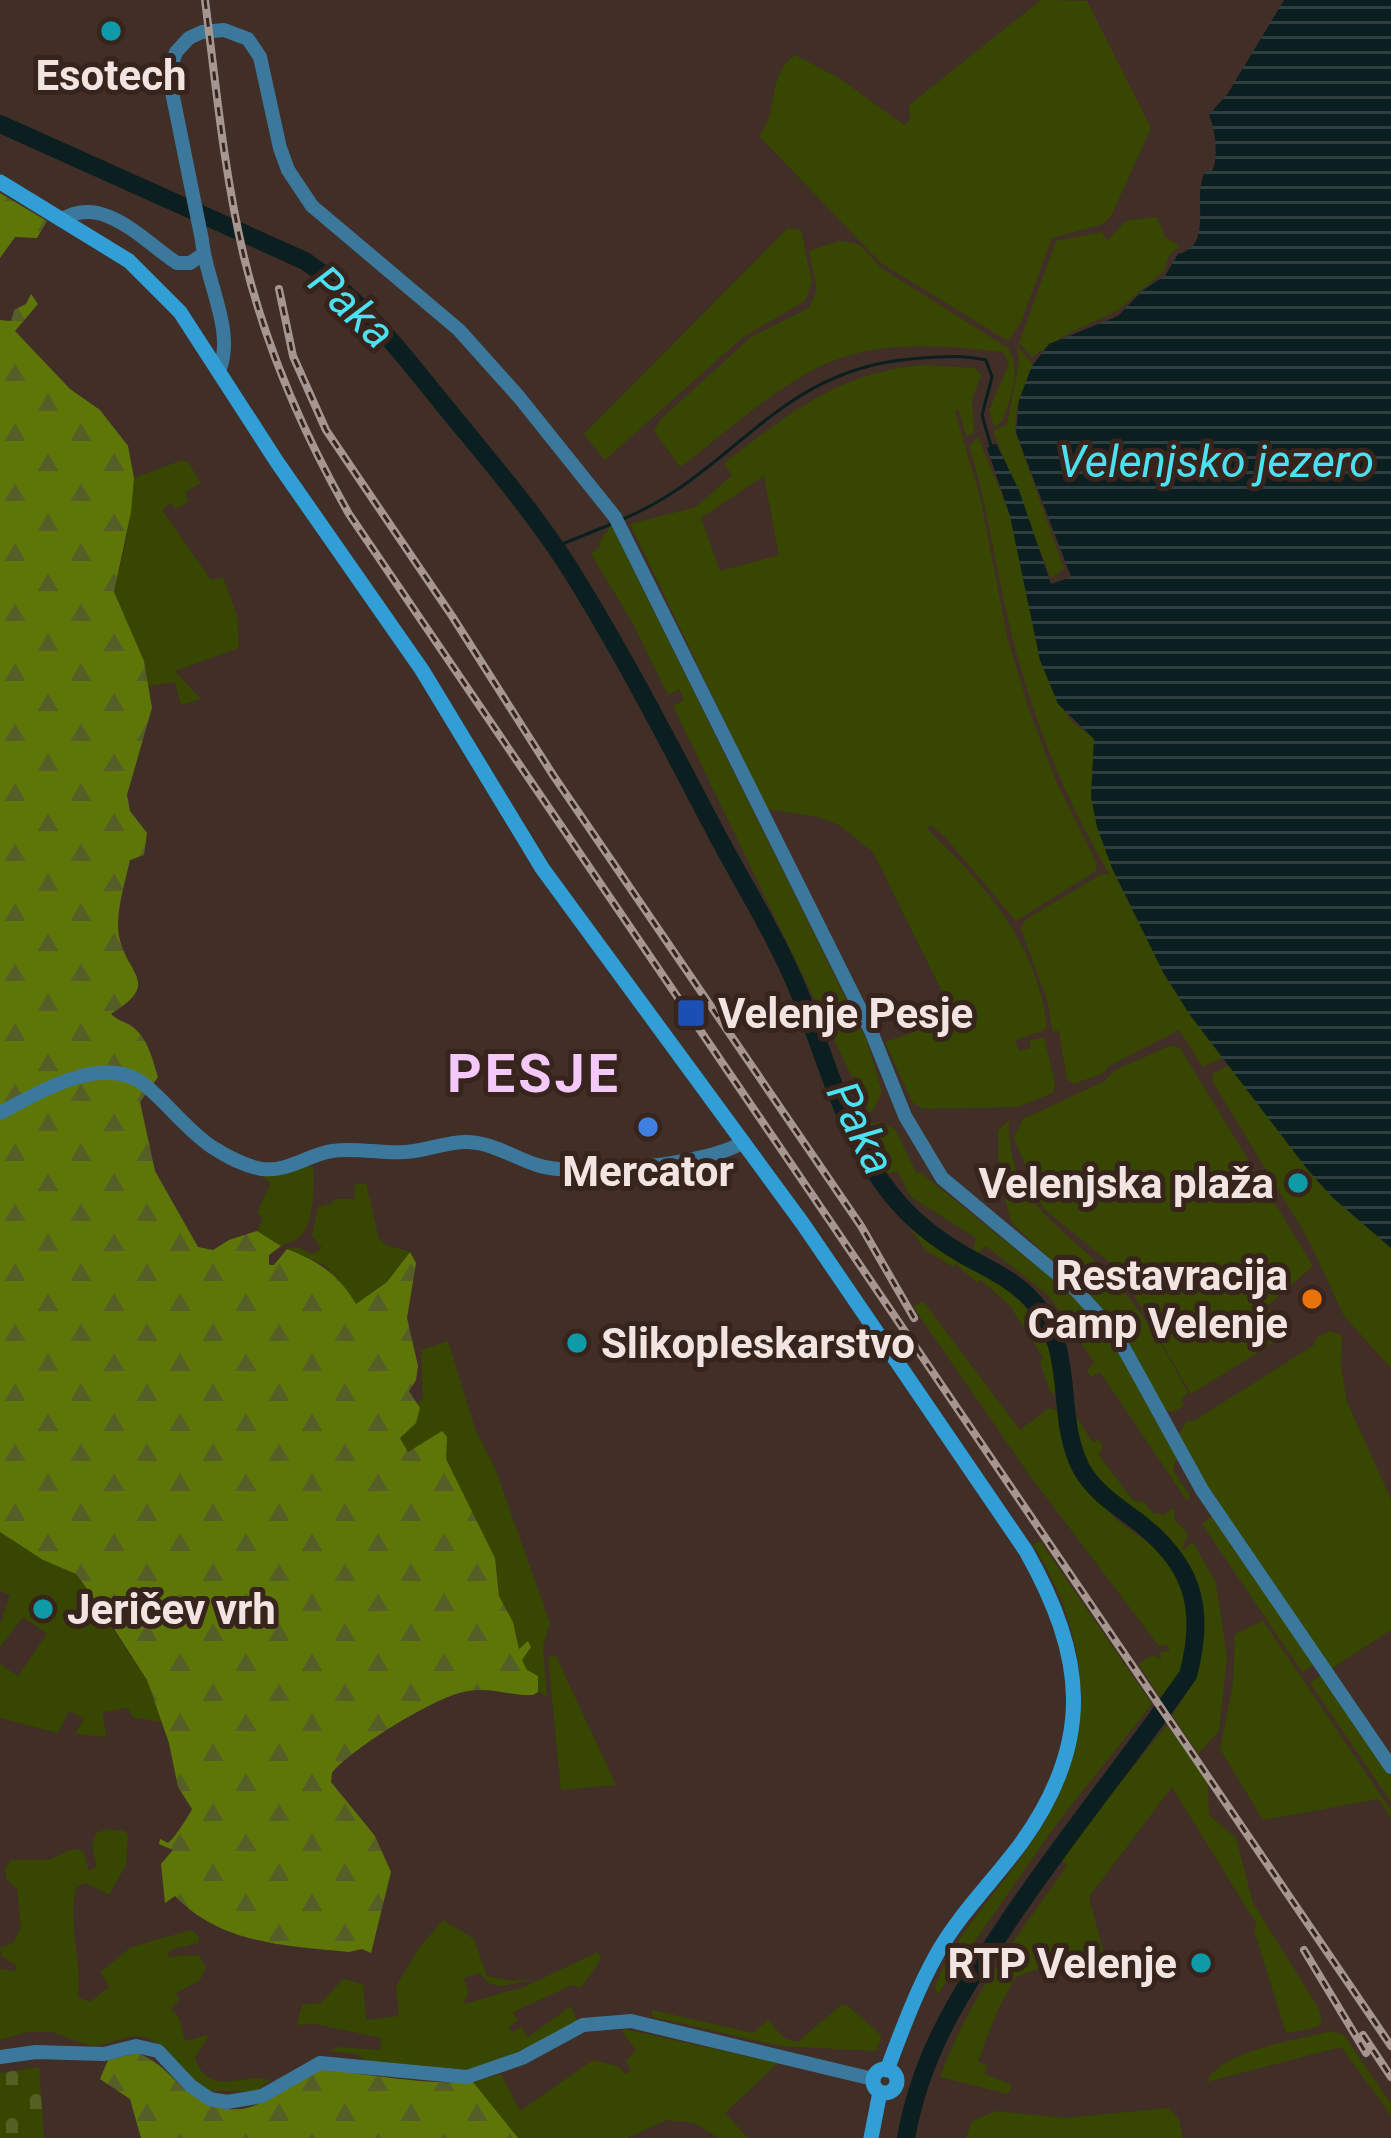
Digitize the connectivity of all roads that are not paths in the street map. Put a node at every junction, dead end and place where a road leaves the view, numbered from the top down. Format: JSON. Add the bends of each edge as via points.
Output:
{"nodes":[{"id":1,"x":0,"y":182,"type":"edge"},
{"id":2,"x":61,"y":220,"type":"junction"},
{"id":3,"x":202,"y":247,"type":"junction"},
{"id":4,"x":219,"y":371,"type":"junction"},
{"id":5,"x":0,"y":1113,"type":"edge"},
{"id":6,"x":743,"y":1142,"type":"junction"},
{"id":7,"x":1391,"y":1767,"type":"edge"},
{"id":8,"x":0,"y":2057,"type":"edge"},
{"id":9,"x":880,"y":2080,"type":"junction"},
{"id":10,"x":871,"y":2138,"type":"edge"}],
"edges":[{"from":1,"to":2,"type":"main road"},
{"from":2,"to":3,"type":"street","via":[[102,213],[177,262],[190,263]]},
{"from":2,"to":4,"type":"main road","via":[[154,284]]},
{"from":3,"to":4,"type":"street","via":[[225,350]]},
{"from":3,"to":7,"type":"street","via":[[171,67],[189,38],[238,33],[260,57],[280,148],[312,206],[460,330],[614,517],[942,1178],[1074,1288],[1116,1334],[1202,1490]]},
{"from":4,"to":6,"type":"main road","via":[[422,670],[542,868]]},
{"from":5,"to":6,"type":"street","via":[[76,1079],[119,1074],[144,1085],[221,1153],[268,1169],[328,1151],[403,1153],[463,1142],[553,1169],[610,1167],[702,1160]]},
{"from":6,"to":9,"type":"main road","via":[[1026,1551],[1053,1599],[1074,1679],[1072,1726],[1055,1789],[938,1952]]},
{"from":8,"to":9,"type":"street","via":[[136,2046],[158,2051],[191,2086],[226,2102],[262,2096],[320,2063],[467,2077],[583,2025],[631,2021]]},
{"from":9,"to":10,"type":"main road"}]}
